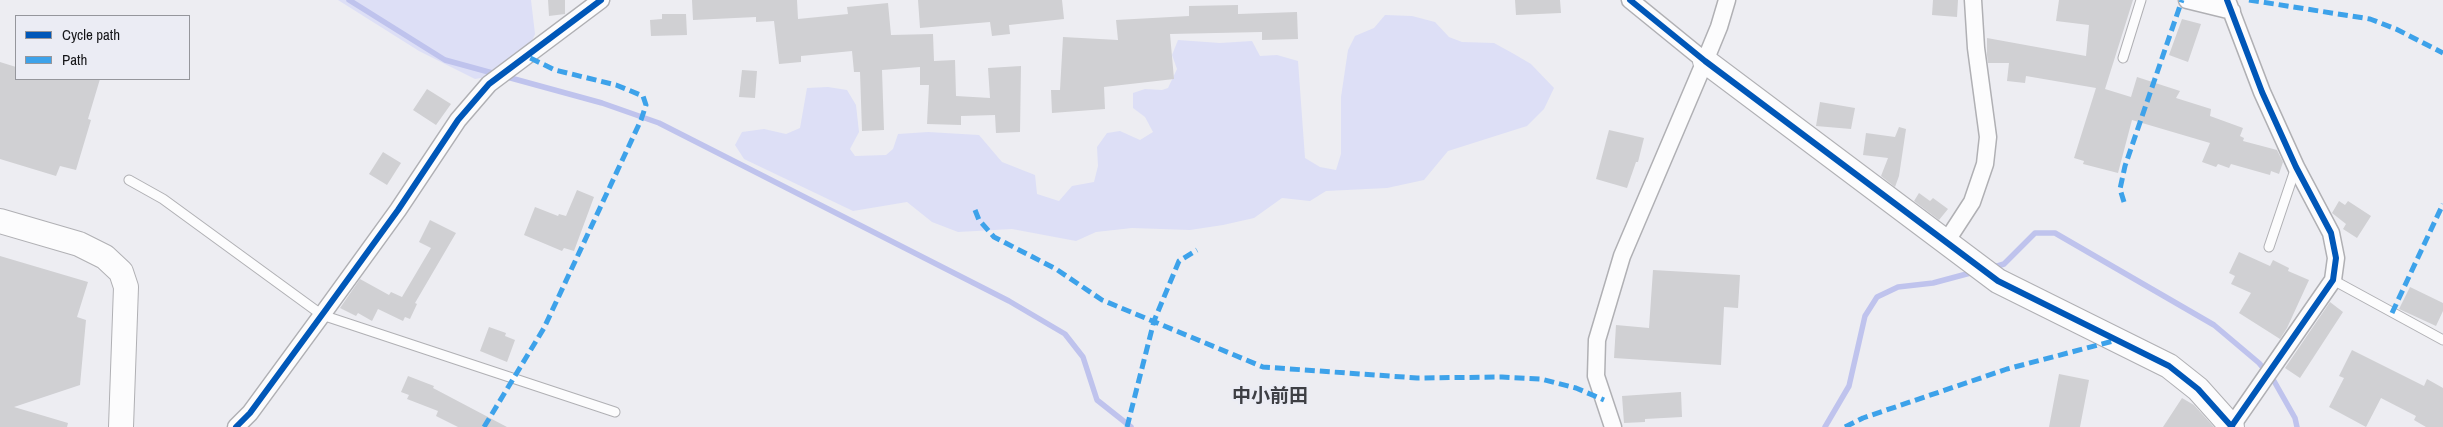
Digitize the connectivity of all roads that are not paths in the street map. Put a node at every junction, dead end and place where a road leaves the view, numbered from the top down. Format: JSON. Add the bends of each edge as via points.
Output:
{"nodes":[{"id":1,"x":601,"y":0,"type":"edge"},
{"id":2,"x":1630,"y":0,"type":"edge"},
{"id":3,"x":1727,"y":0,"type":"edge"},
{"id":4,"x":1973,"y":0,"type":"edge"},
{"id":5,"x":2140,"y":0,"type":"edge"},
{"id":6,"x":2186,"y":0,"type":"edge"},
{"id":7,"x":2229,"y":6,"type":"edge"},
{"id":8,"x":2123,"y":58,"type":"dead end"},
{"id":9,"x":1705,"y":61,"type":"junction"},
{"id":10,"x":2296,"y":167,"type":"junction"},
{"id":11,"x":129,"y":180,"type":"dead end"},
{"id":12,"x":0,"y":221,"type":"edge"},
{"id":13,"x":1946,"y":242,"type":"junction"},
{"id":14,"x":2269,"y":247,"type":"dead end"},
{"id":15,"x":2333,"y":280,"type":"junction"},
{"id":16,"x":322,"y":315,"type":"junction"},
{"id":17,"x":2443,"y":340,"type":"edge"},
{"id":18,"x":615,"y":412,"type":"dead end"},
{"id":19,"x":121,"y":427,"type":"edge"},
{"id":20,"x":236,"y":427,"type":"edge"},
{"id":21,"x":1613,"y":427,"type":"edge"},
{"id":22,"x":2231,"y":427,"type":"edge"}],
"edges":[{"from":1,"to":16,"type":"street","via":[[489,84],[458,120]]},
{"from":2,"to":9,"type":"street"},
{"from":3,"to":9,"type":"street"},
{"from":4,"to":13,"type":"street","via":[[1988,137],[1985,164],[1972,202]]},
{"from":5,"to":8,"type":"lane"},
{"from":6,"to":7,"type":"street"},
{"from":7,"to":10,"type":"street","via":[[2262,92]]},
{"from":9,"to":13,"type":"street"},
{"from":9,"to":21,"type":"street","via":[[1622,256],[1597,340],[1596,376]]},
{"from":10,"to":14,"type":"lane"},
{"from":10,"to":15,"type":"street","via":[[2331,232],[2336,258]]},
{"from":11,"to":16,"type":"lane","via":[[163,199]]},
{"from":12,"to":19,"type":"street","via":[[79,244],[105,257],[121,272],[126,287]]},
{"from":13,"to":22,"type":"street","via":[[2012,288],[2169,366],[2198,389]]},
{"from":15,"to":17,"type":"lane"},
{"from":15,"to":22,"type":"street"},
{"from":16,"to":18,"type":"lane"},
{"from":16,"to":20,"type":"street","via":[[250,413]]}]}
